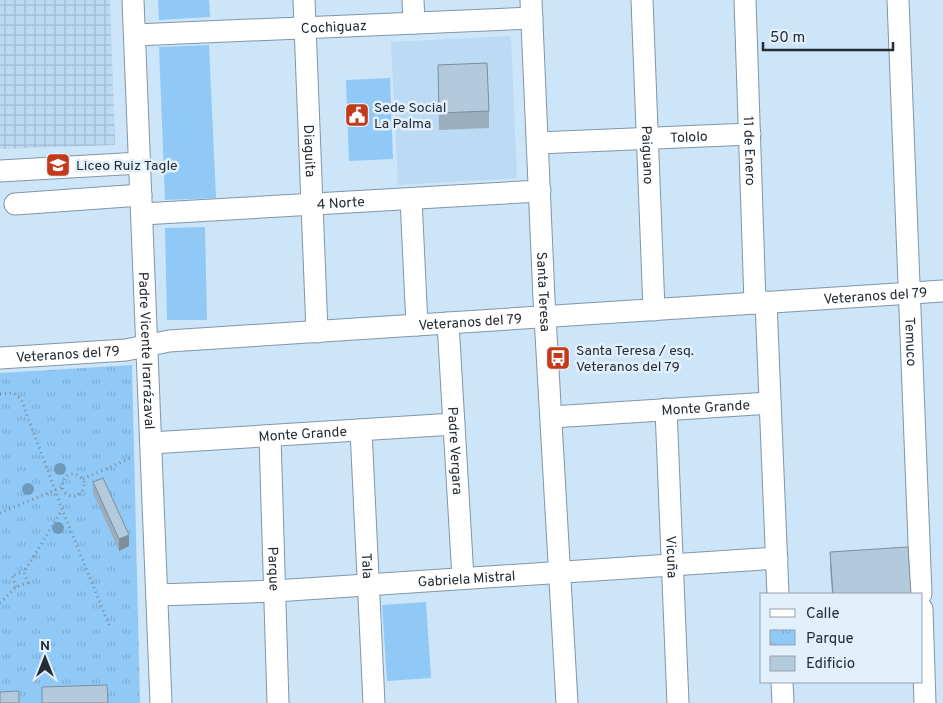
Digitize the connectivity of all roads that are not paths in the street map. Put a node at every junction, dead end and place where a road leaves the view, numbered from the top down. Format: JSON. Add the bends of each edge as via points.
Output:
{"nodes":[{"id":1,"x":133,"y":0,"type":"edge"},
{"id":2,"x":304,"y":0,"type":"edge"},
{"id":3,"x":413,"y":0,"type":"edge"},
{"id":4,"x":642,"y":0,"type":"edge"},
{"id":5,"x":745,"y":0,"type":"edge"},
{"id":6,"x":898,"y":0,"type":"edge"},
{"id":7,"x":532,"y":9,"type":"edge"},
{"id":8,"x":414,"y":24,"type":"junction"},
{"id":9,"x":306,"y":29,"type":"junction"},
{"id":10,"x":134,"y":35,"type":"junction"},
{"id":11,"x":750,"y":134,"type":"junction"},
{"id":12,"x":648,"y":138,"type":"junction"},
{"id":13,"x":538,"y":143,"type":"junction"},
{"id":14,"x":140,"y":163,"type":"junction"},
{"id":15,"x":0,"y":171,"type":"edge"},
{"id":16,"x":540,"y":191,"type":"junction"},
{"id":17,"x":411,"y":199,"type":"junction"},
{"id":18,"x":15,"y":204,"type":"dead end"},
{"id":19,"x":312,"y":204,"type":"junction"},
{"id":20,"x":141,"y":205,"type":"junction"},
{"id":21,"x":943,"y":291,"type":"edge"},
{"id":22,"x":910,"y":292,"type":"junction"},
{"id":23,"x":761,"y":302,"type":"junction"},
{"id":24,"x":654,"y":310,"type":"junction"},
{"id":25,"x":545,"y":317,"type":"junction"},
{"id":26,"x":448,"y":323,"type":"junction"},
{"id":27,"x":417,"y":325,"type":"junction"},
{"id":28,"x":317,"y":332,"type":"junction"},
{"id":29,"x":147,"y":346,"type":"junction"},
{"id":30,"x":0,"y":358,"type":"edge"},
{"id":31,"x":770,"y":403,"type":"junction"},
{"id":32,"x":666,"y":410,"type":"junction"},
{"id":33,"x":552,"y":417,"type":"junction"},
{"id":34,"x":454,"y":424,"type":"junction"},
{"id":35,"x":361,"y":430,"type":"junction"},
{"id":36,"x":270,"y":436,"type":"junction"},
{"id":37,"x":144,"y":449,"type":"junction"},
{"id":38,"x":777,"y":558,"type":"junction"},
{"id":39,"x":672,"y":565,"type":"junction"},
{"id":40,"x":560,"y":572,"type":"junction"},
{"id":41,"x":463,"y":578,"type":"junction"},
{"id":42,"x":368,"y":585,"type":"junction"},
{"id":43,"x":275,"y":591,"type":"junction"},
{"id":44,"x":778,"y":593,"type":"edge"},
{"id":45,"x":921,"y":593,"type":"edge"},
{"id":46,"x":156,"y":595,"type":"junction"},
{"id":47,"x":923,"y":640,"type":"edge"},
{"id":48,"x":782,"y":683,"type":"edge"},
{"id":49,"x":161,"y":703,"type":"edge"},
{"id":50,"x":278,"y":703,"type":"edge"},
{"id":51,"x":374,"y":703,"type":"edge"},
{"id":52,"x":567,"y":703,"type":"edge"},
{"id":53,"x":678,"y":703,"type":"edge"},
{"id":54,"x":783,"y":703,"type":"edge"},
{"id":55,"x":925,"y":703,"type":"edge"}],
"edges":[{"from":1,"to":10,"type":"street","name":"Padre Vicente Irarrázaval"},
{"from":2,"to":9,"type":"street","name":"Diaguita"},
{"from":3,"to":8,"type":"street"},
{"from":4,"to":12,"type":"street","name":"Paiguano"},
{"from":5,"to":11,"type":"street","name":"11 de Enero"},
{"from":6,"to":22,"type":"street","name":"Temuco"},
{"from":7,"to":8,"type":"street","name":"Cochiguaz"},
{"from":7,"to":13,"type":"street","name":"Santa Teresa"},
{"from":8,"to":9,"type":"street","name":"Cochiguaz"},
{"from":9,"to":10,"type":"street","name":"Cochiguaz"},
{"from":9,"to":19,"type":"street","name":"Diaguita"},
{"from":10,"to":14,"type":"street","name":"Padre Vicente Irarrázaval"},
{"from":11,"to":12,"type":"street","name":"Tololo"},
{"from":11,"to":23,"type":"street","name":"11 de Enero"},
{"from":12,"to":13,"type":"street","name":"Tololo"},
{"from":12,"to":24,"type":"street","name":"Paiguano"},
{"from":13,"to":16,"type":"street","name":"Santa Teresa"},
{"from":14,"to":15,"type":"street"},
{"from":14,"to":20,"type":"street","name":"Padre Vicente Irarrázaval"},
{"from":16,"to":17,"type":"street","name":"4 Norte"},
{"from":16,"to":25,"type":"street","name":"Santa Teresa"},
{"from":17,"to":19,"type":"street","name":"4 Norte"},
{"from":17,"to":27,"type":"street"},
{"from":18,"to":20,"type":"street","name":"4 Norte"},
{"from":19,"to":20,"type":"street","name":"4 Norte"},
{"from":19,"to":28,"type":"street","name":"Diaguita"},
{"from":20,"to":29,"type":"street","name":"Padre Vicente Irarrázaval"},
{"from":21,"to":22,"type":"street","name":"Veteranos del 79"},
{"from":22,"to":23,"type":"street","name":"Veteranos del 79"},
{"from":22,"to":45,"type":"street","name":"Temuco"},
{"from":23,"to":24,"type":"street","name":"Veteranos del 79"},
{"from":23,"to":31,"type":"street","name":"11 de Enero"},
{"from":24,"to":25,"type":"street","name":"Veteranos del 79"},
{"from":25,"to":26,"type":"street","name":"Veteranos del 79"},
{"from":25,"to":33,"type":"street","name":"Santa Teresa"},
{"from":26,"to":27,"type":"street","name":"Veteranos del 79"},
{"from":26,"to":34,"type":"street","name":"Padre Vergara"},
{"from":27,"to":28,"type":"street","name":"Veteranos del 79"},
{"from":28,"to":29,"type":"street","name":"Veteranos del 79","via":[[169,341]]},
{"from":29,"to":30,"type":"street","name":"Veteranos del 79"},
{"from":29,"to":37,"type":"street","name":"Padre Vicente Irarrázaval"},
{"from":31,"to":32,"type":"street","name":"Monte Grande"},
{"from":31,"to":38,"type":"street","name":"11 de Enero"},
{"from":32,"to":33,"type":"street","name":"Monte Grande"},
{"from":32,"to":39,"type":"street","name":"Vicuña"},
{"from":33,"to":40,"type":"street","name":"Santa Teresa"},
{"from":34,"to":35,"type":"street","name":"Monte Grande"},
{"from":34,"to":41,"type":"street","name":"Padre Vergara"},
{"from":35,"to":36,"type":"street","name":"Monte Grande"},
{"from":35,"to":42,"type":"street","name":"Tala"},
{"from":36,"to":37,"type":"street","name":"Monte Grande"},
{"from":36,"to":43,"type":"street","name":"Parque"},
{"from":37,"to":46,"type":"street","name":"Padre Vicente Irarrázaval"},
{"from":38,"to":39,"type":"street","name":"Gabriela Mistral"},
{"from":38,"to":44,"type":"street","name":"11 de Enero"},
{"from":39,"to":40,"type":"street","name":"Gabriela Mistral"},
{"from":39,"to":53,"type":"street","name":"Vicuña"},
{"from":40,"to":41,"type":"street","name":"Gabriela Mistral"},
{"from":40,"to":52,"type":"street","name":"Santa Teresa"},
{"from":41,"to":42,"type":"street","name":"Gabriela Mistral"},
{"from":42,"to":43,"type":"street","name":"Gabriela Mistral"},
{"from":42,"to":51,"type":"street","name":"Tala"},
{"from":43,"to":46,"type":"street","name":"Gabriela Mistral"},
{"from":43,"to":50,"type":"street","name":"Parque"},
{"from":46,"to":49,"type":"street","name":"Padre Vicente Irarrázaval"},
{"from":47,"to":55,"type":"street"},
{"from":48,"to":54,"type":"street"}]}
